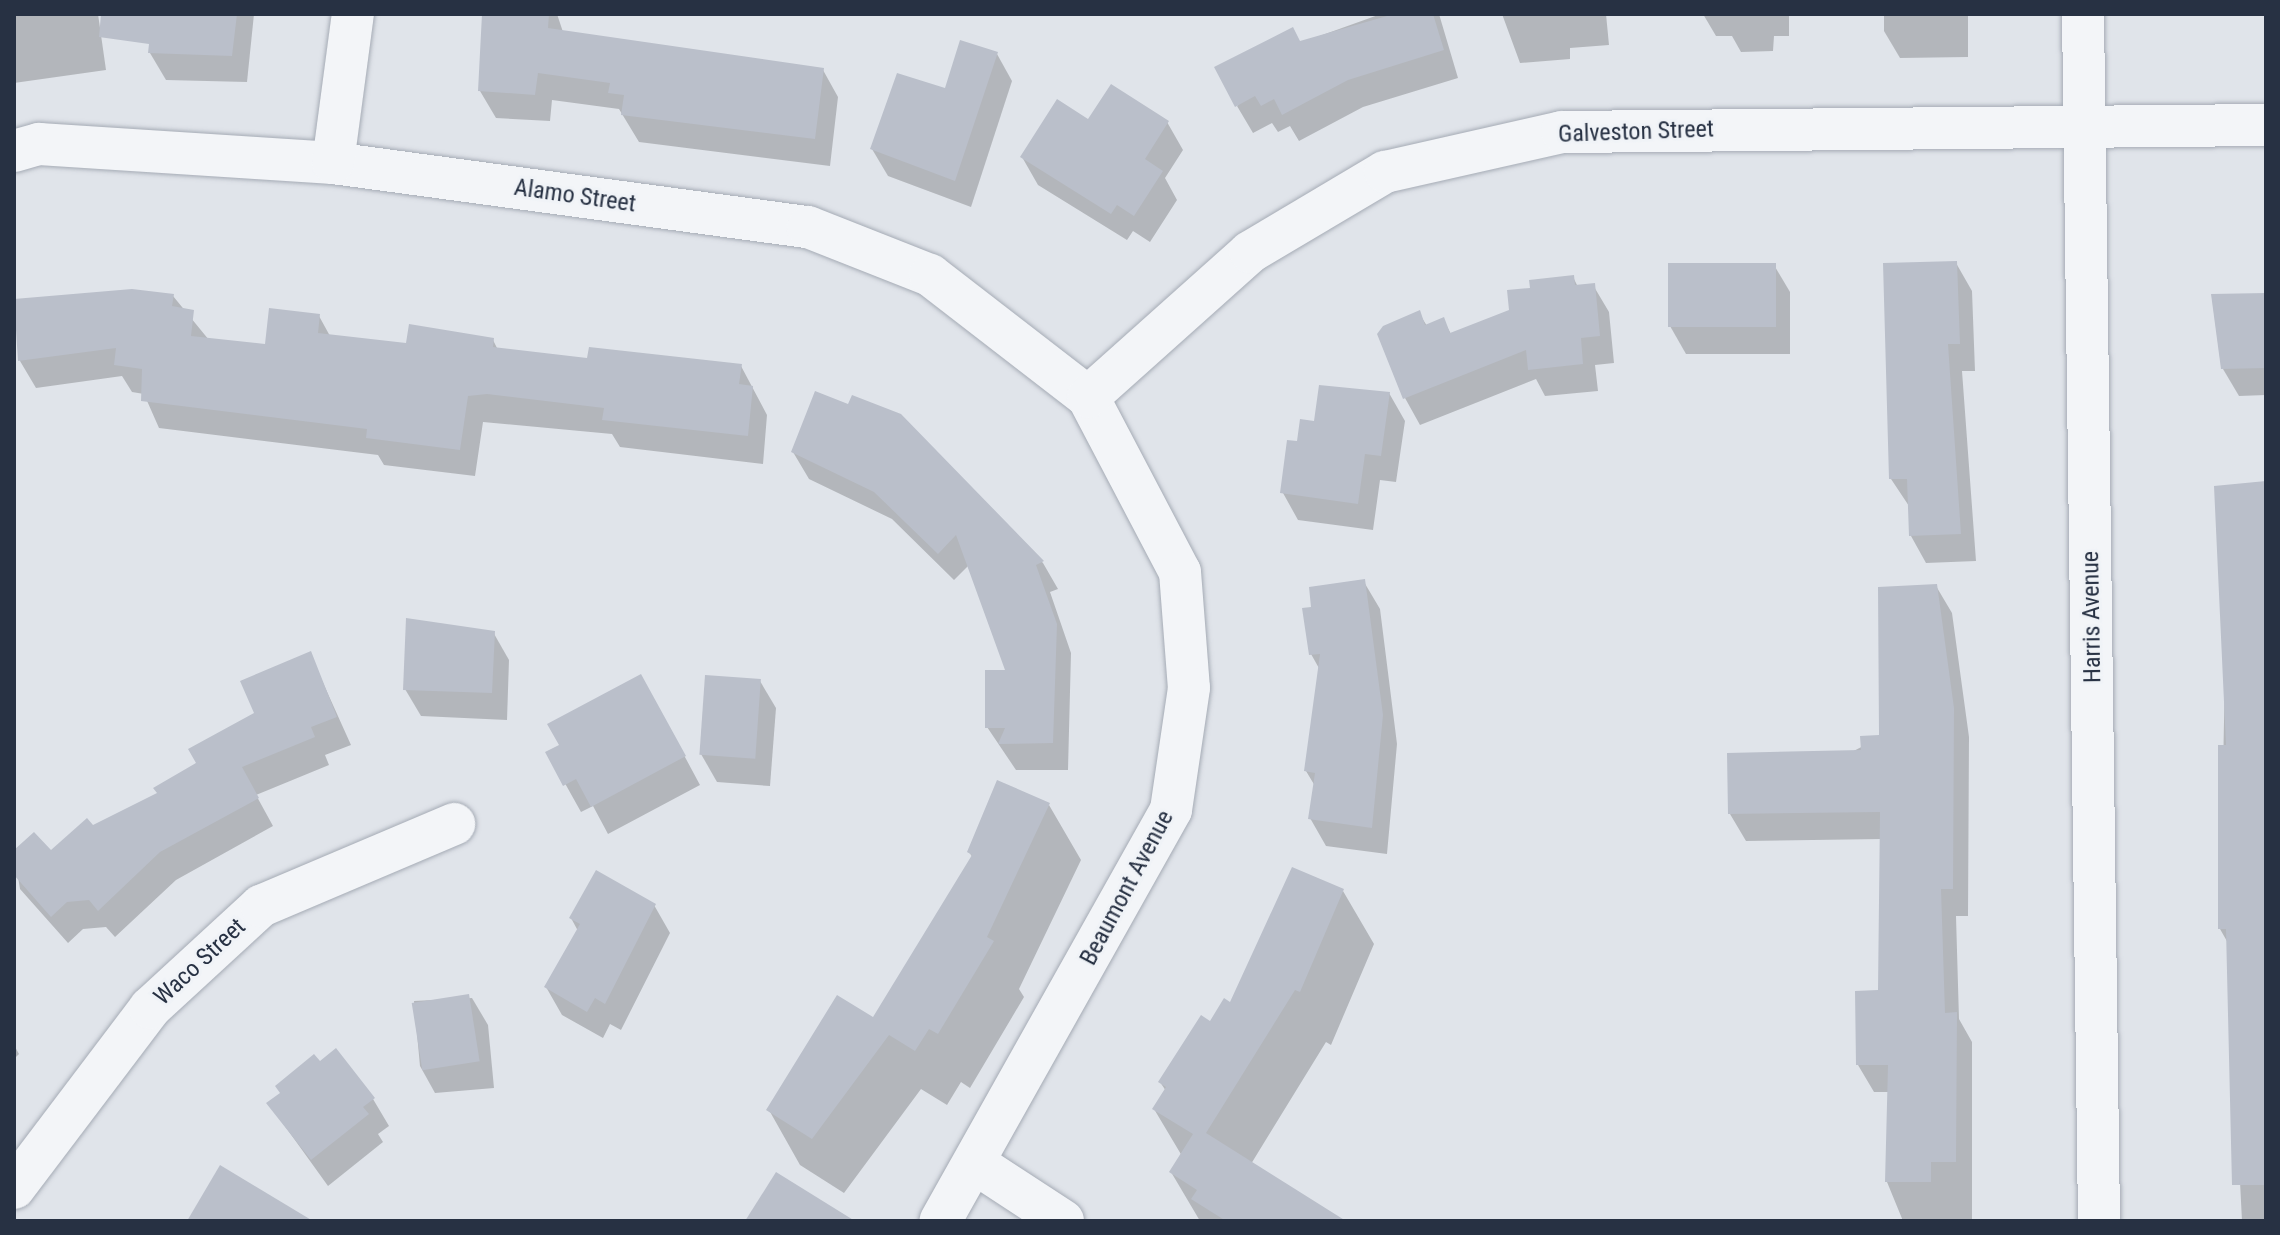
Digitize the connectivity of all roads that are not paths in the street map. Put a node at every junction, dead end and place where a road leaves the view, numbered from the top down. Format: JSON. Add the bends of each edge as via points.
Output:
{"nodes":[{"id":1,"x":353,"y":14,"type":"edge"},
{"id":2,"x":2083,"y":14,"type":"edge"},
{"id":3,"x":2086,"y":125,"type":"junction"},
{"id":4,"x":2266,"y":125,"type":"edge"},
{"id":5,"x":14,"y":151,"type":"edge"},
{"id":6,"x":333,"y":163,"type":"junction"},
{"id":7,"x":1088,"y":397,"type":"junction"},
{"id":8,"x":454,"y":824,"type":"dead end"},
{"id":9,"x":976,"y":1164,"type":"junction"},
{"id":10,"x":14,"y":1188,"type":"edge"},
{"id":11,"x":940,"y":1221,"type":"edge"},
{"id":12,"x":1063,"y":1221,"type":"edge"},
{"id":13,"x":2099,"y":1221,"type":"edge"}],
"edges":[{"from":1,"to":6,"type":"street"},
{"from":2,"to":3,"type":"street","name":"Harris Avenue"},
{"from":3,"to":4,"type":"street","name":"Galveston Street"},
{"from":3,"to":7,"type":"street","name":"Galveston Street","via":[[1562,132],[1385,172],[1250,252]]},
{"from":3,"to":13,"type":"street","name":"Harris Avenue"},
{"from":5,"to":6,"type":"street","name":"Alamo Street","via":[[39,144]]},
{"from":6,"to":7,"type":"street","name":"Alamo Street","via":[[808,227],[930,275]]},
{"from":7,"to":9,"type":"street","name":"Beaumont Avenue","via":[[1180,572],[1187,704],[1171,810]]},
{"from":8,"to":10,"type":"street","name":"Waco Street","via":[[261,906],[150,1008]]},
{"from":9,"to":11,"type":"street","name":"Beaumont Avenue"},
{"from":9,"to":12,"type":"street"}]}
